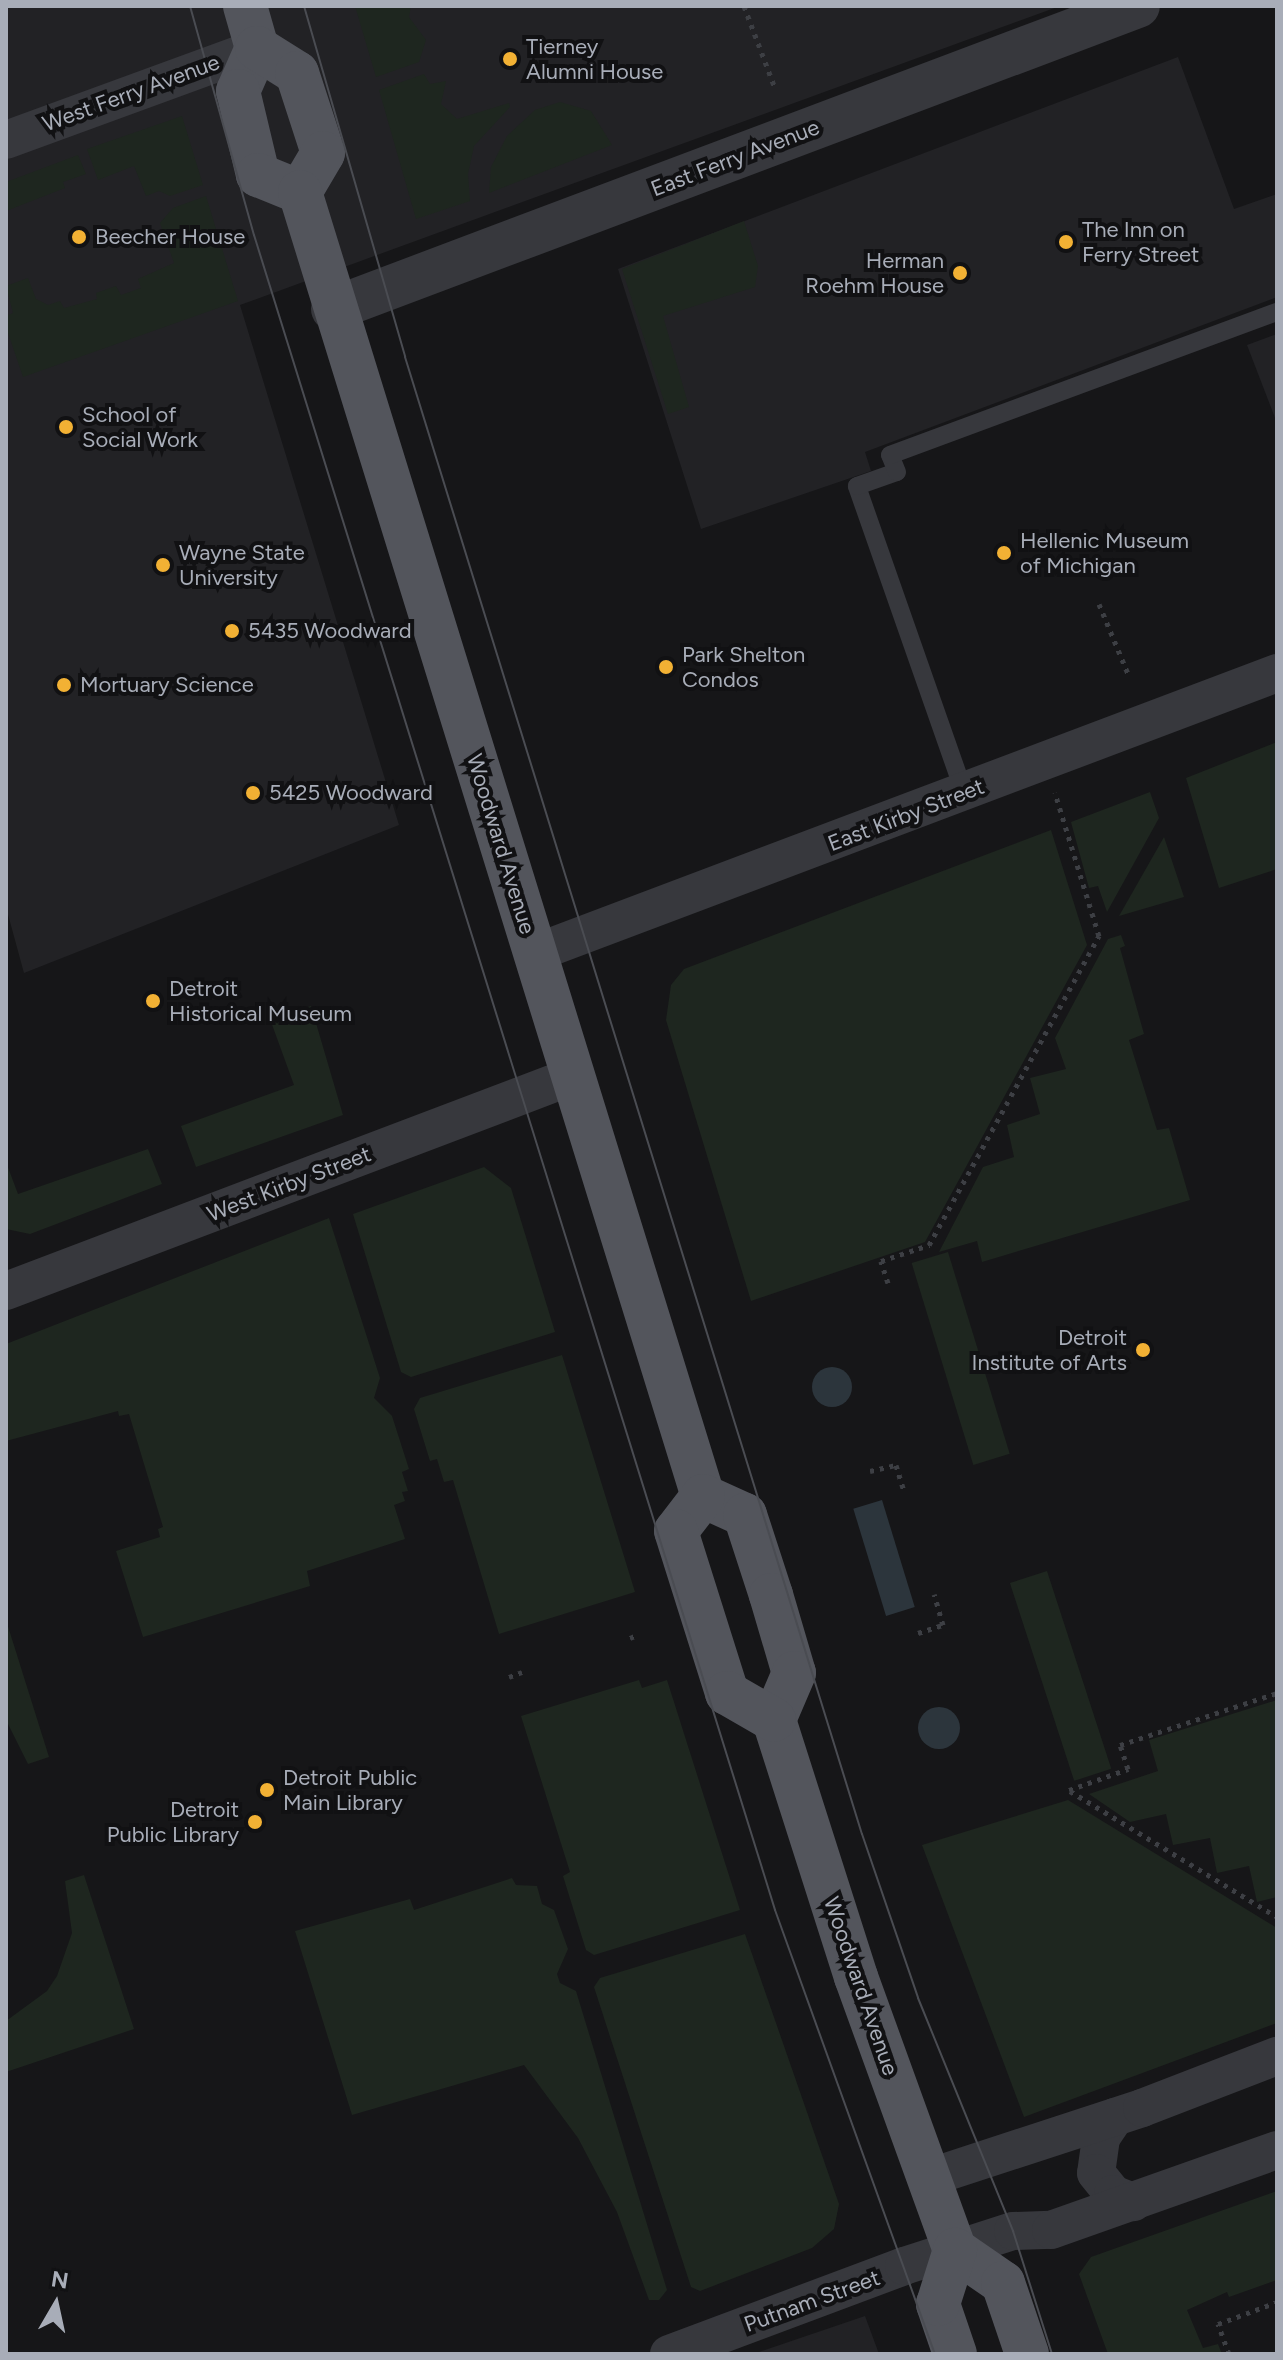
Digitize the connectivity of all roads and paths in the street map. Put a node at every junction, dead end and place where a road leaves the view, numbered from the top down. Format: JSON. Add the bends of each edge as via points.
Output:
{"nodes":[{"id":1,"x":245,"y":6,"type":"edge"},
{"id":2,"x":744,"y":6,"type":"edge"},
{"id":3,"x":1138,"y":6,"type":"edge"},
{"id":4,"x":257,"y":48,"type":"junction"},
{"id":5,"x":775,"y":88,"type":"dead end"},
{"id":6,"x":6,"y":140,"type":"edge"},
{"id":7,"x":300,"y":192,"type":"junction"},
{"id":8,"x":333,"y":309,"type":"junction"},
{"id":9,"x":1277,"y":312,"type":"edge"},
{"id":10,"x":1099,"y":604,"type":"dead end"},
{"id":11,"x":1277,"y":673,"type":"edge"},
{"id":12,"x":1129,"y":676,"type":"dead end"},
{"id":13,"x":1046,"y":761,"type":"junction"},
{"id":14,"x":964,"y":792,"type":"junction"},
{"id":15,"x":535,"y":953,"type":"junction"},
{"id":16,"x":573,"y":1076,"type":"junction"},
{"id":17,"x":888,"y":1283,"type":"dead end"},
{"id":18,"x":6,"y":1291,"type":"edge"},
{"id":19,"x":870,"y":1471,"type":"dead end"},
{"id":20,"x":904,"y":1491,"type":"dead end"},
{"id":21,"x":703,"y":1496,"type":"junction"},
{"id":22,"x":934,"y":1594,"type":"dead end"},
{"id":23,"x":918,"y":1633,"type":"dead end"},
{"id":24,"x":522,"y":1672,"type":"dead end"},
{"id":25,"x":509,"y":1677,"type":"dead end"},
{"id":26,"x":1277,"y":1693,"type":"edge"},
{"id":27,"x":774,"y":1720,"type":"junction"},
{"id":28,"x":1277,"y":1917,"type":"edge"},
{"id":29,"x":1277,"y":2056,"type":"edge"},
{"id":30,"x":1115,"y":2117,"type":"junction"},
{"id":31,"x":1277,"y":2150,"type":"edge"},
{"id":32,"x":928,"y":2178,"type":"junction"},
{"id":33,"x":1133,"y":2202,"type":"junction"},
{"id":34,"x":955,"y":2250,"type":"junction"},
{"id":35,"x":1277,"y":2302,"type":"edge"},
{"id":36,"x":669,"y":2354,"type":"edge"},
{"id":37,"x":955,"y":2354,"type":"edge"},
{"id":38,"x":1027,"y":2354,"type":"edge"},
{"id":39,"x":1229,"y":2354,"type":"edge"}],
"edges":[{"from":1,"to":4,"type":"main road"},
{"from":2,"to":5,"type":"path"},
{"from":3,"to":8,"type":"street","name":"East Ferry Avenue"},
{"from":4,"to":6,"type":"street","name":"West Ferry Avenue"},
{"from":4,"to":7,"type":"main road","via":[[297,73],[323,153]]},
{"from":4,"to":7,"type":"main road","via":[[238,91],[258,175]]},
{"from":7,"to":8,"type":"main road","name":"Woodward Avenue"},
{"from":8,"to":15,"type":"main road","name":"Woodward Avenue"},
{"from":9,"to":14,"type":"lane","via":[[890,455],[897,472],[857,486]]},
{"from":10,"to":12,"type":"path"},
{"from":11,"to":13,"type":"street","name":"East Kirby Street"},
{"from":13,"to":14,"type":"street","name":"East Kirby Street"},
{"from":13,"to":17,"type":"path","via":[[1099,936],[929,1245],[881,1261]]},
{"from":14,"to":15,"type":"street","name":"East Kirby Street"},
{"from":15,"to":16,"type":"main road","name":"Woodward Avenue"},
{"from":16,"to":18,"type":"street","name":"West Kirby Street"},
{"from":16,"to":21,"type":"main road","name":"Woodward Avenue"},
{"from":19,"to":20,"type":"path","via":[[896,1465]]},
{"from":21,"to":27,"type":"main road","via":[[745,1515],[767,1582],[794,1673]]},
{"from":21,"to":27,"type":"main road","via":[[676,1531],[727,1693]]},
{"from":22,"to":23,"type":"path","via":[[943,1625]]},
{"from":24,"to":25,"type":"path"},
{"from":26,"to":28,"type":"path","via":[[1120,1745],[1128,1769],[1069,1790]]},
{"from":27,"to":32,"type":"main road","name":"Woodward Avenue","via":[[856,1977]]},
{"from":29,"to":30,"type":"street"},
{"from":30,"to":32,"type":"street"},
{"from":30,"to":33,"type":"street","via":[[1101,2138],[1096,2173],[1113,2194]]},
{"from":31,"to":33,"type":"street","name":"Putnam Street"},
{"from":32,"to":34,"type":"main road","name":"Woodward Avenue"},
{"from":33,"to":34,"type":"street","name":"Putnam Street","via":[[1051,2230],[1013,2231]]},
{"from":34,"to":36,"type":"street","name":"Putnam Street"},
{"from":34,"to":37,"type":"main road","via":[[938,2304]]},
{"from":34,"to":38,"type":"main road","via":[[1003,2283]]},
{"from":35,"to":39,"type":"path","via":[[1218,2324]]}]}
